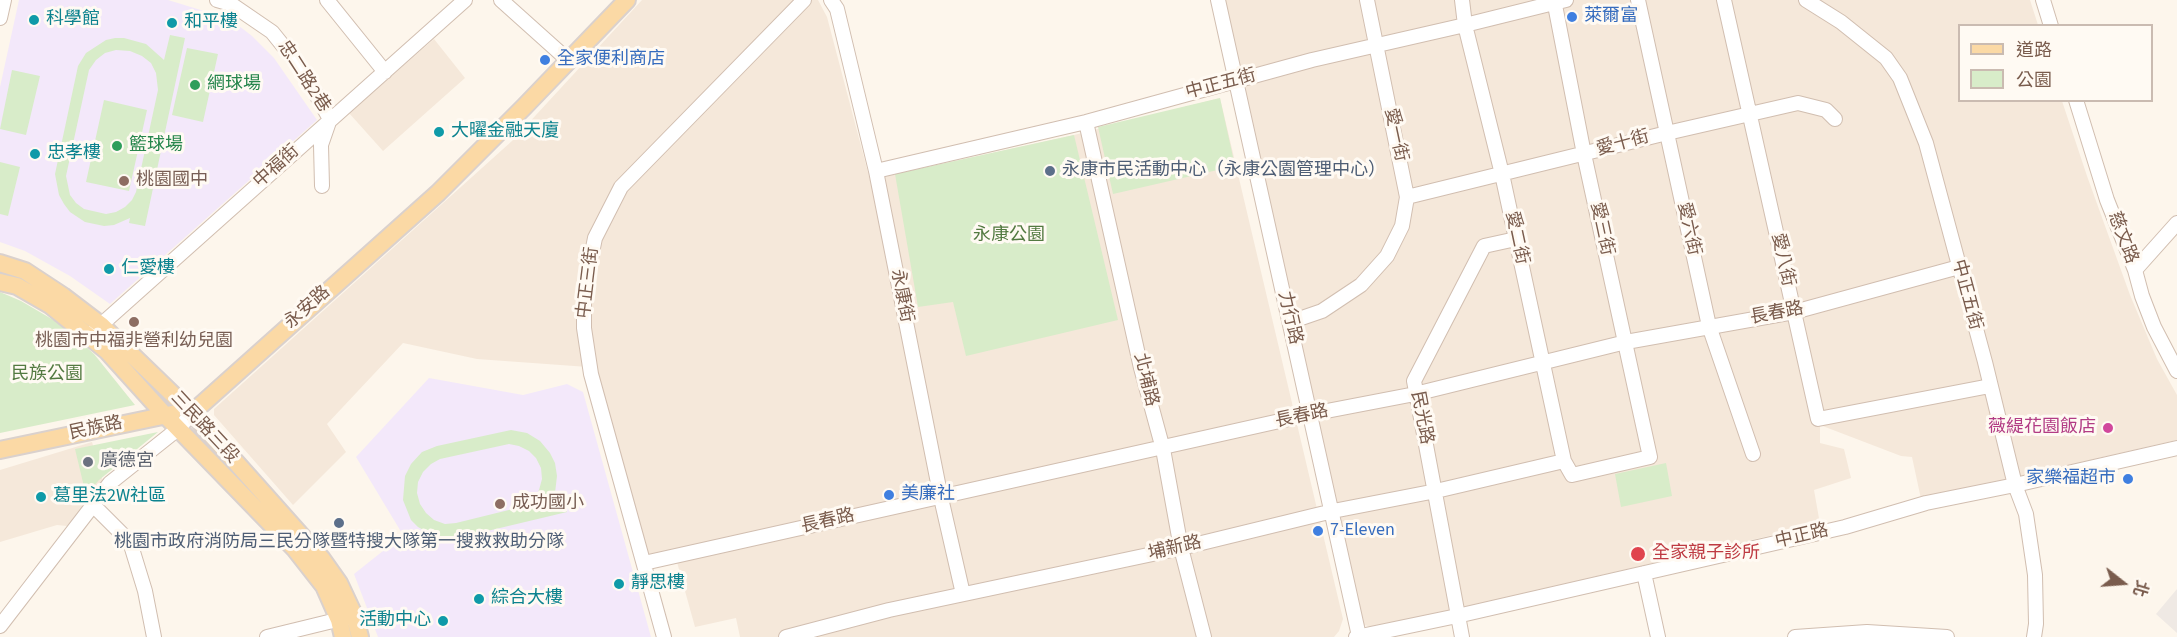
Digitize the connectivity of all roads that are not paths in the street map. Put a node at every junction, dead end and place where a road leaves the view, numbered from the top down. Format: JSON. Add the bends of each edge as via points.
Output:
{"nodes":[{"id":1,"x":4,"y":0,"type":"edge"},
{"id":2,"x":327,"y":0,"type":"edge"},
{"id":3,"x":465,"y":0,"type":"edge"},
{"id":4,"x":501,"y":0,"type":"edge"},
{"id":5,"x":627,"y":0,"type":"edge"},
{"id":6,"x":804,"y":0,"type":"edge"},
{"id":7,"x":831,"y":0,"type":"edge"},
{"id":8,"x":1218,"y":0,"type":"edge"},
{"id":9,"x":1367,"y":0,"type":"edge"},
{"id":10,"x":1462,"y":0,"type":"edge"},
{"id":11,"x":1638,"y":0,"type":"edge"},
{"id":12,"x":1724,"y":0,"type":"edge"},
{"id":13,"x":1806,"y":0,"type":"edge"},
{"id":14,"x":2043,"y":0,"type":"edge"},
{"id":15,"x":227,"y":1,"type":"edge"},
{"id":16,"x":1558,"y":1,"type":"edge"},
{"id":17,"x":0,"y":18,"type":"edge"},
{"id":18,"x":2050,"y":24,"type":"edge"},
{"id":19,"x":1466,"y":25,"type":"junction"},
{"id":20,"x":1377,"y":45,"type":"junction"},
{"id":21,"x":569,"y":62,"type":"junction"},
{"id":22,"x":385,"y":72,"type":"junction"},
{"id":23,"x":1237,"y":81,"type":"junction"},
{"id":24,"x":2077,"y":102,"type":"edge"},
{"id":25,"x":1750,"y":113,"type":"junction"},
{"id":26,"x":330,"y":119,"type":"junction"},
{"id":27,"x":1835,"y":119,"type":"dead end"},
{"id":28,"x":1086,"y":122,"type":"junction"},
{"id":29,"x":1667,"y":133,"type":"junction"},
{"id":30,"x":1584,"y":154,"type":"junction"},
{"id":31,"x":876,"y":171,"type":"junction"},
{"id":32,"x":1502,"y":174,"type":"junction"},
{"id":33,"x":322,"y":186,"type":"dead end"},
{"id":34,"x":1407,"y":197,"type":"junction"},
{"id":35,"x":2177,"y":224,"type":"edge"},
{"id":36,"x":1515,"y":239,"type":"junction"},
{"id":37,"x":0,"y":263,"type":"edge"},
{"id":38,"x":1959,"y":267,"type":"junction"},
{"id":39,"x":2135,"y":270,"type":"junction"},
{"id":40,"x":0,"y":282,"type":"edge"},
{"id":41,"x":1794,"y":312,"type":"junction"},
{"id":42,"x":1290,"y":322,"type":"junction"},
{"id":43,"x":1708,"y":326,"type":"junction"},
{"id":44,"x":95,"y":330,"type":"junction"},
{"id":45,"x":1626,"y":342,"type":"junction"},
{"id":46,"x":1544,"y":362,"type":"junction"},
{"id":47,"x":2177,"y":371,"type":"edge"},
{"id":48,"x":1990,"y":386,"type":"junction"},
{"id":49,"x":1415,"y":394,"type":"junction"},
{"id":50,"x":192,"y":413,"type":"junction"},
{"id":51,"x":164,"y":414,"type":"junction"},
{"id":52,"x":1311,"y":414,"type":"junction"},
{"id":53,"x":179,"y":428,"type":"junction"},
{"id":54,"x":2177,"y":448,"type":"edge"},
{"id":55,"x":1163,"y":449,"type":"junction"},
{"id":56,"x":0,"y":450,"type":"edge"},
{"id":57,"x":1753,"y":454,"type":"dead end"},
{"id":58,"x":1564,"y":461,"type":"junction"},
{"id":59,"x":1572,"y":475,"type":"joint"},
{"id":60,"x":2015,"y":485,"type":"junction"},
{"id":61,"x":1436,"y":491,"type":"junction"},
{"id":62,"x":941,"y":498,"type":"junction"},
{"id":63,"x":93,"y":505,"type":"junction"},
{"id":64,"x":1332,"y":511,"type":"junction"},
{"id":65,"x":1181,"y":548,"type":"junction"},
{"id":66,"x":644,"y":563,"type":"junction"},
{"id":67,"x":1644,"y":573,"type":"junction"},
{"id":68,"x":963,"y":594,"type":"junction"},
{"id":69,"x":1457,"y":616,"type":"junction"},
{"id":70,"x":346,"y":618,"type":"junction"},
{"id":71,"x":0,"y":626,"type":"edge"},
{"id":72,"x":1831,"y":636,"type":"edge"},
{"id":73,"x":154,"y":637,"type":"edge"},
{"id":74,"x":267,"y":637,"type":"edge"},
{"id":75,"x":343,"y":637,"type":"edge"},
{"id":76,"x":360,"y":637,"type":"edge"},
{"id":77,"x":664,"y":637,"type":"edge"},
{"id":78,"x":786,"y":637,"type":"edge"},
{"id":79,"x":1204,"y":637,"type":"edge"},
{"id":80,"x":1358,"y":637,"type":"edge"},
{"id":81,"x":1462,"y":637,"type":"edge"},
{"id":82,"x":1658,"y":637,"type":"edge"},
{"id":83,"x":1795,"y":637,"type":"edge"},
{"id":84,"x":1947,"y":637,"type":"edge"},
{"id":85,"x":2034,"y":637,"type":"edge"}],
"edges":[{"from":1,"to":17,"type":"street"},
{"from":2,"to":22,"type":"street"},
{"from":3,"to":22,"type":"street","name":"中福街"},
{"from":4,"to":21,"type":"street"},
{"from":5,"to":21,"type":"main road","name":"永安路"},
{"from":6,"to":66,"type":"street","name":"中正三街","via":[[621,187],[594,238],[584,292],[584,328],[591,374]]},
{"from":7,"to":31,"type":"street","name":"永康街","via":[[837,9]]},
{"from":8,"to":23,"type":"street","name":"力行路"},
{"from":9,"to":20,"type":"street","name":"愛一街"},
{"from":10,"to":19,"type":"street","name":"愛二街"},
{"from":11,"to":29,"type":"street","name":"愛六街"},
{"from":12,"to":25,"type":"street","name":"愛八街"},
{"from":13,"to":38,"type":"street","name":"中正五街","via":[[1886,58],[1900,78],[1926,143]]},
{"from":14,"to":18,"type":"street"},
{"from":15,"to":26,"type":"street","name":"忠二路2巷","via":[[272,32],[301,68]]},
{"from":16,"to":19,"type":"street","name":"中正五街"},
{"from":16,"to":30,"type":"street","name":"愛三街"},
{"from":19,"to":20,"type":"street","name":"中正五街"},
{"from":19,"to":32,"type":"street","name":"愛二街"},
{"from":20,"to":23,"type":"street","name":"中正五街"},
{"from":20,"to":34,"type":"street","name":"愛一街"},
{"from":21,"to":50,"type":"main road","name":"永安路","via":[[438,193]]},
{"from":22,"to":26,"type":"street","name":"中福街"},
{"from":23,"to":28,"type":"street","name":"中正五街"},
{"from":23,"to":42,"type":"street","name":"力行路"},
{"from":24,"to":39,"type":"street","name":"慈文路"},
{"from":25,"to":27,"type":"street","name":"愛十街","via":[[1798,103],[1826,110]]},
{"from":25,"to":29,"type":"street","name":"愛十街"},
{"from":25,"to":41,"type":"street","name":"愛八街"},
{"from":26,"to":33,"type":"street","name":"忠二路2巷","via":[[321,145]]},
{"from":26,"to":44,"type":"street","name":"中福街"},
{"from":28,"to":31,"type":"street","name":"中正五街"},
{"from":28,"to":55,"type":"street","name":"北埔路"},
{"from":29,"to":30,"type":"street","name":"愛十街"},
{"from":29,"to":43,"type":"street","name":"愛六街"},
{"from":30,"to":32,"type":"street","name":"愛十街"},
{"from":30,"to":45,"type":"street","name":"愛三街"},
{"from":31,"to":62,"type":"street","name":"永康街"},
{"from":32,"to":34,"type":"street","name":"愛十街"},
{"from":32,"to":36,"type":"street","name":"愛二街"},
{"from":34,"to":42,"type":"street","name":"愛一街","via":[[1402,226],[1388,256],[1368,278],[1322,310]]},
{"from":35,"to":39,"type":"street"},
{"from":36,"to":46,"type":"street","name":"愛二街"},
{"from":36,"to":49,"type":"street","name":"民光路","via":[[1484,246],[1414,381]]},
{"from":37,"to":44,"type":"main road","name":"三民路三段","via":[[25,271],[63,296]]},
{"from":38,"to":41,"type":"street","name":"長春路"},
{"from":38,"to":48,"type":"street","name":"中正五街"},
{"from":39,"to":47,"type":"street","name":"慈文路","via":[[2154,327]]},
{"from":40,"to":44,"type":"main road","name":"三民路三段","via":[[17,286]]},
{"from":41,"to":43,"type":"street","name":"長春路"},
{"from":41,"to":48,"type":"street","name":"愛八街","via":[[1818,419]]},
{"from":42,"to":52,"type":"street","name":"力行路"},
{"from":43,"to":45,"type":"street","name":"長春路"},
{"from":43,"to":57,"type":"street","name":"愛六街"},
{"from":44,"to":50,"type":"main road","name":"三民路三段"},
{"from":44,"to":51,"type":"main road","name":"三民路三段","via":[[107,351]]},
{"from":45,"to":46,"type":"street","name":"長春路"},
{"from":45,"to":59,"type":"street","name":"愛三街","via":[[1650,457]]},
{"from":46,"to":49,"type":"street","name":"長春路"},
{"from":46,"to":58,"type":"street","name":"愛二街"},
{"from":48,"to":60,"type":"street","name":"中正五街"},
{"from":49,"to":52,"type":"street","name":"長春路"},
{"from":49,"to":61,"type":"street","name":"民光路"},
{"from":50,"to":51,"type":"main road","name":"民族路"},
{"from":50,"to":53,"type":"street","name":"永安路"},
{"from":50,"to":70,"type":"main road","name":"三民路三段","via":[[322,559],[339,583]]},
{"from":51,"to":53,"type":"main road","name":"三民路三段"},
{"from":51,"to":56,"type":"main road","name":"民族路"},
{"from":52,"to":55,"type":"street","name":"長春路"},
{"from":52,"to":64,"type":"street","name":"力行路"},
{"from":53,"to":63,"type":"street","name":"永安路","via":[[110,483]]},
{"from":53,"to":70,"type":"main road","name":"三民路三段","via":[[295,549]]},
{"from":54,"to":60,"type":"street","name":"中正路"},
{"from":55,"to":62,"type":"street","name":"長春路"},
{"from":55,"to":65,"type":"street","name":"北埔路"},
{"from":58,"to":59,"type":"street","name":"愛二街"},
{"from":58,"to":61,"type":"street","name":"埔新路"},
{"from":60,"to":67,"type":"street","name":"中正路","via":[[1926,503],[1845,527]]},
{"from":60,"to":85,"type":"street","name":"中正五街","via":[[2026,514],[2035,575]]},
{"from":61,"to":64,"type":"street","name":"埔新路"},
{"from":61,"to":69,"type":"street","name":"民光路"},
{"from":62,"to":66,"type":"street","name":"長春路"},
{"from":62,"to":68,"type":"street","name":"永康街"},
{"from":63,"to":71,"type":"street","name":"永安路"},
{"from":63,"to":73,"type":"street","via":[[130,542]]},
{"from":64,"to":65,"type":"street","name":"埔新路"},
{"from":64,"to":80,"type":"street","name":"力行路"},
{"from":65,"to":68,"type":"street","name":"埔新路"},
{"from":65,"to":79,"type":"street","name":"北埔路"},
{"from":66,"to":77,"type":"street","name":"中正三街"},
{"from":67,"to":69,"type":"street","name":"中正路"},
{"from":67,"to":82,"type":"street"},
{"from":68,"to":78,"type":"street","name":"埔新路"},
{"from":69,"to":80,"type":"street","name":"中正路"},
{"from":69,"to":81,"type":"street","name":"民光路"},
{"from":70,"to":74,"type":"street"},
{"from":70,"to":75,"type":"main road","name":"三民路三段"},
{"from":70,"to":76,"type":"main road","name":"三民路三段"},
{"from":72,"to":83,"type":"street"},
{"from":72,"to":84,"type":"street","via":[[1867,632]]}]}
